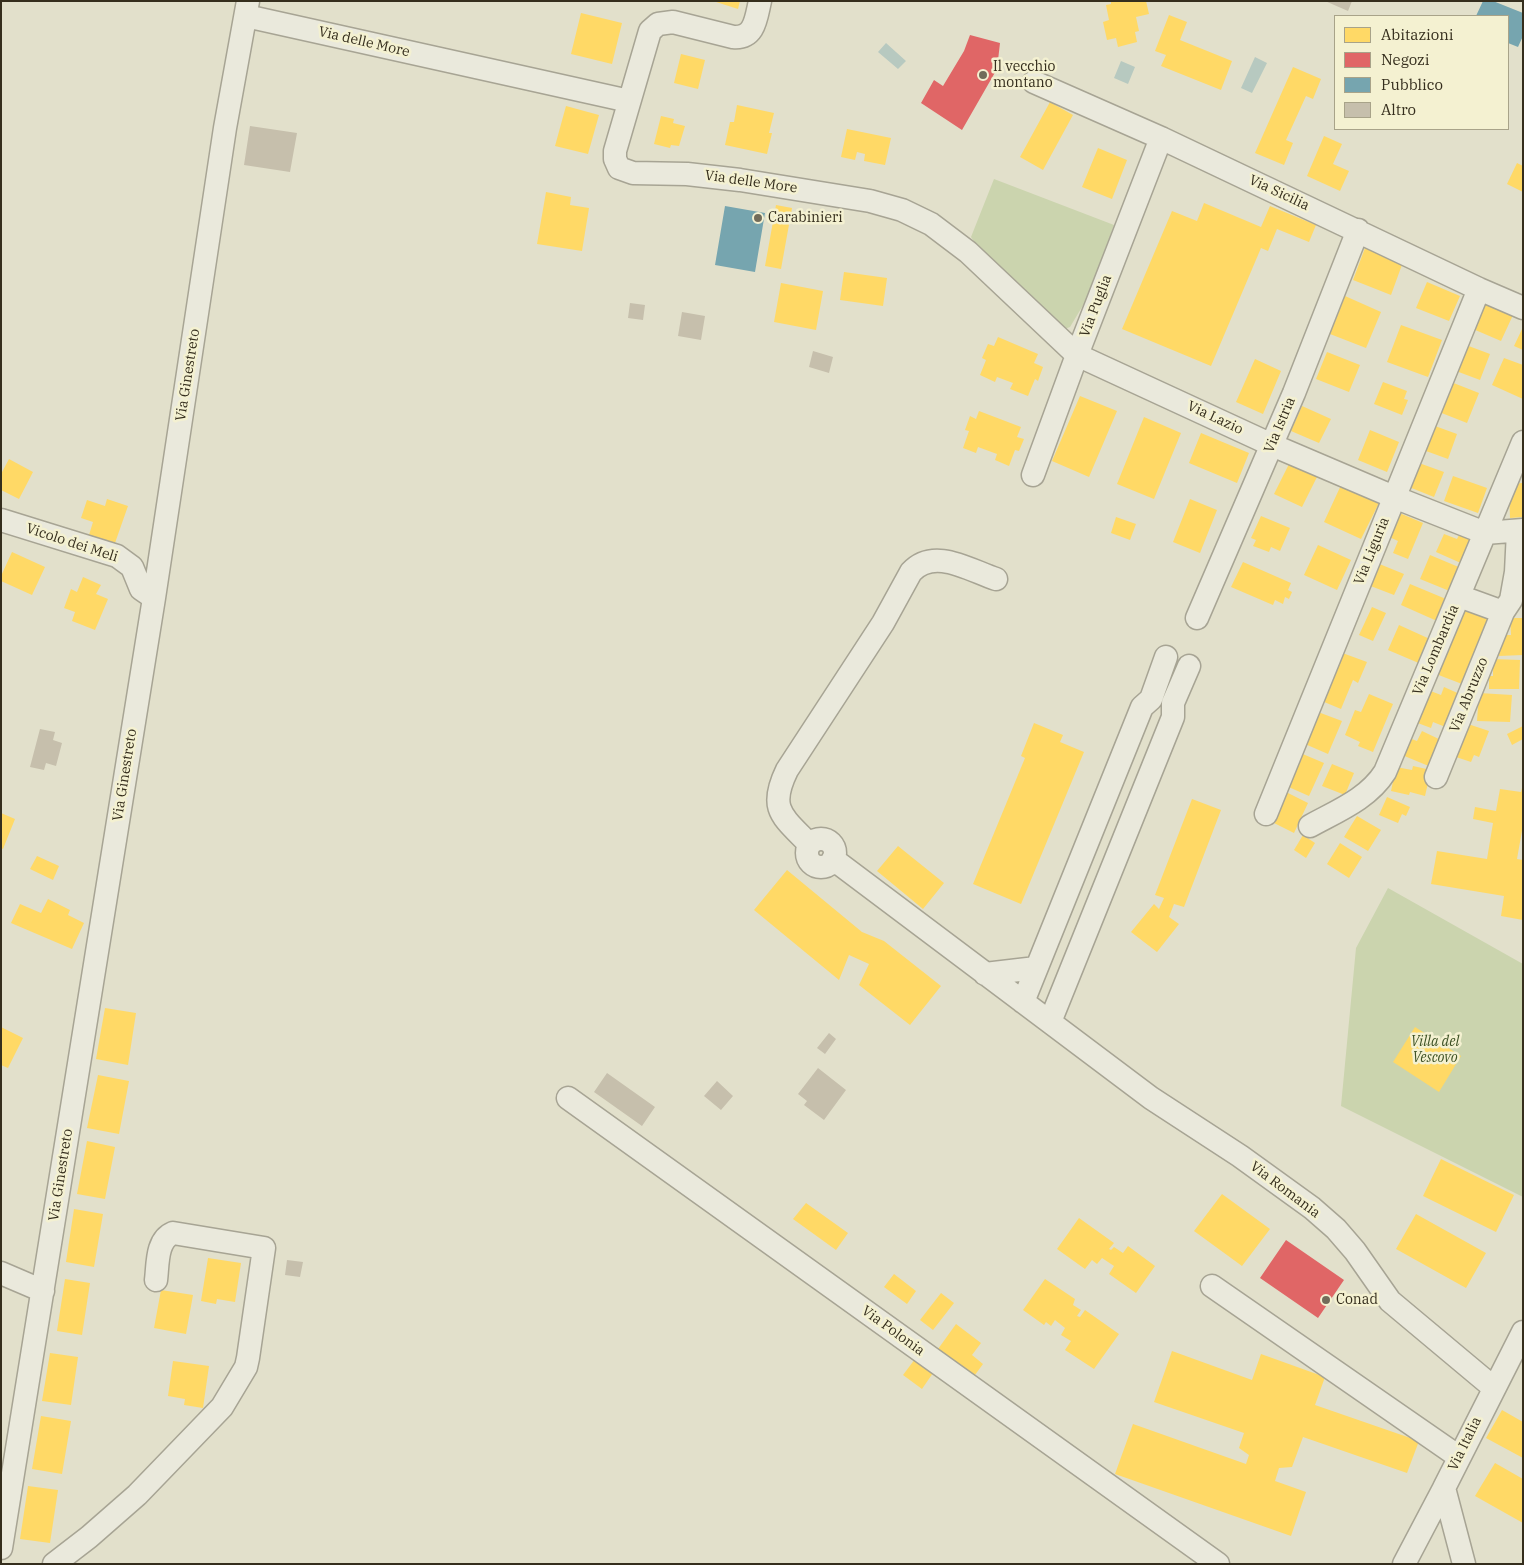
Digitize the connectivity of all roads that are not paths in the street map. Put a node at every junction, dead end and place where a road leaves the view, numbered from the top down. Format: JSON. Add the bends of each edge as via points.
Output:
{"nodes":[{"id":1,"x":760,"y":1,"type":"edge"},
{"id":2,"x":247,"y":9,"type":"edge"},
{"id":3,"x":1034,"y":82,"type":"dead end"},
{"id":4,"x":629,"y":101,"type":"junction"},
{"id":5,"x":1161,"y":138,"type":"junction"},
{"id":6,"x":1358,"y":230,"type":"junction"},
{"id":7,"x":944,"y":234,"type":"joint"},
{"id":8,"x":1479,"y":289,"type":"junction"},
{"id":9,"x":1523,"y":308,"type":"edge"},
{"id":10,"x":1077,"y":355,"type":"junction"},
{"id":11,"x":1523,"y":442,"type":"edge"},
{"id":12,"x":1272,"y":445,"type":"junction"},
{"id":13,"x":1033,"y":475,"type":"dead end"},
{"id":14,"x":1394,"y":497,"type":"junction"},
{"id":15,"x":1,"y":520,"type":"edge"},
{"id":16,"x":1520,"y":531,"type":"edge"},
{"id":17,"x":1486,"y":533,"type":"junction"},
{"id":18,"x":996,"y":579,"type":"dead end"},
{"id":19,"x":1459,"y":596,"type":"junction"},
{"id":20,"x":154,"y":598,"type":"junction"},
{"id":21,"x":1503,"y":612,"type":"junction"},
{"id":22,"x":1198,"y":618,"type":"dead end"},
{"id":23,"x":1166,"y":656,"type":"dead end"},
{"id":24,"x":1189,"y":666,"type":"dead end"},
{"id":25,"x":1436,"y":777,"type":"dead end"},
{"id":26,"x":1266,"y":814,"type":"dead end"},
{"id":27,"x":1310,"y":826,"type":"dead end"},
{"id":28,"x":1036,"y":968,"type":"junction"},
{"id":29,"x":985,"y":974,"type":"junction"},
{"id":30,"x":1023,"y":1002,"type":"junction"},
{"id":31,"x":1050,"y":1022,"type":"junction"},
{"id":32,"x":568,"y":1098,"type":"dead end"},
{"id":33,"x":1,"y":1273,"type":"edge"},
{"id":34,"x":156,"y":1280,"type":"dead end"},
{"id":35,"x":1212,"y":1286,"type":"dead end"},
{"id":36,"x":43,"y":1291,"type":"junction"},
{"id":37,"x":1523,"y":1332,"type":"edge"},
{"id":38,"x":1494,"y":1388,"type":"junction"},
{"id":39,"x":1459,"y":1457,"type":"junction"},
{"id":40,"x":1444,"y":1488,"type":"junction"},
{"id":41,"x":1,"y":1548,"type":"edge"},
{"id":42,"x":54,"y":1564,"type":"edge"},
{"id":43,"x":1218,"y":1564,"type":"edge"},
{"id":44,"x":1404,"y":1564,"type":"edge"},
{"id":45,"x":1464,"y":1564,"type":"edge"}],
"edges":[{"from":1,"to":4,"type":"street","name":"Via delle More","via":[[753,28],[742,37],[676,23],[658,24],[648,34]]},
{"from":2,"to":4,"type":"street","name":"Via delle More"},
{"from":2,"to":20,"type":"street","name":"Via Ginestreto","via":[[225,128]]},
{"from":3,"to":5,"type":"street","name":"Via Sicilia"},
{"from":4,"to":7,"type":"street","name":"Via delle More","via":[[615,155],[616,164],[623,170],[721,177],[870,201],[902,210]]},
{"from":5,"to":6,"type":"street","name":"Via Sicilia"},
{"from":5,"to":10,"type":"street","name":"Via Puglia"},
{"from":6,"to":8,"type":"street","name":"Via Sicilia"},
{"from":6,"to":12,"type":"street","name":"Via Istria"},
{"from":7,"to":10,"type":"street","name":"Via Lazio","via":[[978,261]]},
{"from":8,"to":9,"type":"street","name":"Via Sicilia"},
{"from":8,"to":14,"type":"street","name":"Via Liguria"},
{"from":10,"to":12,"type":"street","name":"Via Lazio"},
{"from":10,"to":13,"type":"street","name":"Via Puglia"},
{"from":11,"to":17,"type":"street","name":"Via Lombardia"},
{"from":12,"to":14,"type":"street","name":"Via Lazio"},
{"from":12,"to":22,"type":"street","name":"Via Istria"},
{"from":14,"to":17,"type":"street","name":"Via Lazio"},
{"from":14,"to":26,"type":"street","name":"Via Liguria"},
{"from":15,"to":20,"type":"street","name":"Vicolo dei Meli","via":[[117,556],[132,567],[141,589]]},
{"from":16,"to":17,"type":"street","name":"Via Lazio"},
{"from":16,"to":21,"type":"street","name":"Via Abruzzo","via":[[1512,600]]},
{"from":17,"to":19,"type":"street","name":"Via Lombardia"},
{"from":18,"to":29,"type":"street","name":"Via Romania","via":[[956,563],[935,560],[917,566],[786,770],[778,796],[778,808],[784,818],[809,844],[806,853],[812,864],[826,866],[833,859]]},
{"from":19,"to":21,"type":"street"},
{"from":19,"to":27,"type":"street","name":"Via Lombardia","via":[[1382,778],[1359,799]]},
{"from":20,"to":36,"type":"street","name":"Via Ginestreto"},
{"from":21,"to":25,"type":"street","name":"Via Abruzzo"},
{"from":23,"to":28,"type":"street","via":[[1151,699],[1142,707]]},
{"from":24,"to":31,"type":"street","via":[[1172,704],[1173,717]]},
{"from":28,"to":29,"type":"street"},
{"from":28,"to":30,"type":"street"},
{"from":29,"to":30,"type":"street","name":"Via Romania"},
{"from":30,"to":31,"type":"street","name":"Via Romania"},
{"from":31,"to":38,"type":"street","name":"Via Romania","via":[[1151,1098],[1312,1208],[1355,1251],[1390,1301]]},
{"from":32,"to":43,"type":"street","name":"Via Polonia"},
{"from":33,"to":36,"type":"street"},
{"from":34,"to":42,"type":"street","via":[[162,1241],[172,1233],[264,1248],[246,1367],[222,1407],[137,1495]]},
{"from":35,"to":39,"type":"street"},
{"from":36,"to":41,"type":"street","name":"Via Ginestreto"},
{"from":37,"to":38,"type":"street","name":"Via Italia"},
{"from":38,"to":39,"type":"street","name":"Via Italia"},
{"from":39,"to":40,"type":"street","name":"Via Italia"},
{"from":40,"to":44,"type":"street"},
{"from":40,"to":45,"type":"street","name":"Via Italia"}]}
